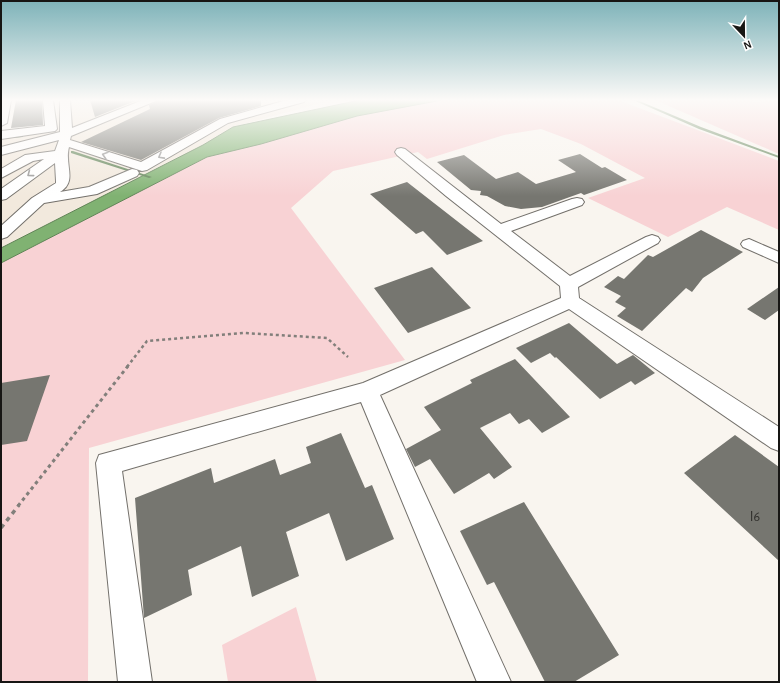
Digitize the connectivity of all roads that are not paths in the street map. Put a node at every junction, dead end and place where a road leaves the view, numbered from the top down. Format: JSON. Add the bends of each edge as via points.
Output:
{"nodes":[{"id":1,"x":27,"y":132,"type":"edge"},
{"id":2,"x":64,"y":132,"type":"edge"},
{"id":3,"x":87,"y":132,"type":"edge"},
{"id":4,"x":205,"y":132,"type":"edge"},
{"id":5,"x":1,"y":135,"type":"edge"},
{"id":6,"x":64,"y":143,"type":"junction"},
{"id":7,"x":1,"y":151,"type":"edge"},
{"id":8,"x":401,"y":152,"type":"dead end"},
{"id":9,"x":132,"y":173,"type":"dead end"},
{"id":10,"x":1,"y":174,"type":"edge"},
{"id":11,"x":1,"y":196,"type":"edge"},
{"id":12,"x":37,"y":201,"type":"junction"},
{"id":13,"x":576,"y":202,"type":"dead end"},
{"id":14,"x":500,"y":230,"type":"junction"},
{"id":15,"x":2,"y":231,"type":"edge"},
{"id":16,"x":652,"y":240,"type":"dead end"},
{"id":17,"x":749,"y":244,"type":"dead end"},
{"id":18,"x":779,"y":258,"type":"edge"},
{"id":19,"x":569,"y":293,"type":"junction"},
{"id":20,"x":367,"y":391,"type":"junction"},
{"id":21,"x":779,"y":440,"type":"edge"},
{"id":22,"x":135,"y":682,"type":"edge"},
{"id":23,"x":494,"y":682,"type":"edge"}],
"edges":[{"from":1,"to":5,"type":"street"},
{"from":2,"to":6,"type":"street"},
{"from":3,"to":6,"type":"street"},
{"from":4,"to":6,"type":"street","one_way":true,"via":[[142,167]]},
{"from":6,"to":7,"type":"street"},
{"from":6,"to":10,"type":"street","via":[[28,158]]},
{"from":6,"to":11,"type":"street","one_way":true},
{"from":6,"to":12,"type":"street","via":[[62,185]]},
{"from":8,"to":14,"type":"street"},
{"from":9,"to":12,"type":"street","via":[[92,190]]},
{"from":12,"to":15,"type":"street"},
{"from":13,"to":14,"type":"street"},
{"from":14,"to":19,"type":"street"},
{"from":16,"to":19,"type":"street"},
{"from":17,"to":18,"type":"street"},
{"from":19,"to":20,"type":"street"},
{"from":19,"to":21,"type":"street"},
{"from":20,"to":22,"type":"street","via":[[108,463]]},
{"from":20,"to":23,"type":"street"}]}
